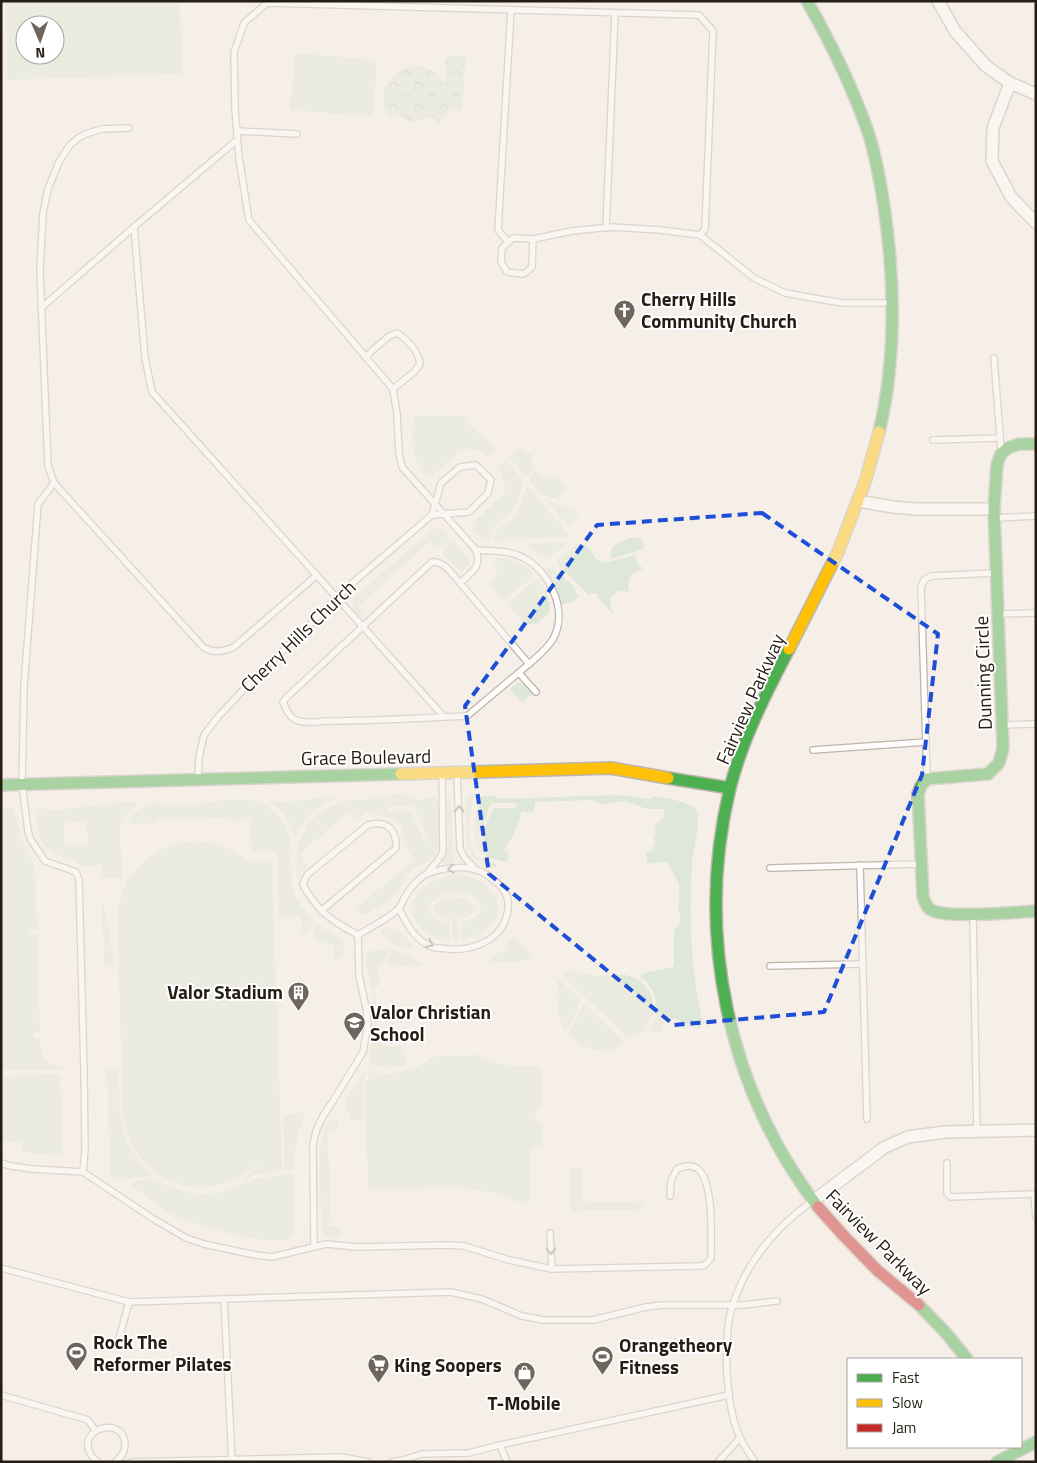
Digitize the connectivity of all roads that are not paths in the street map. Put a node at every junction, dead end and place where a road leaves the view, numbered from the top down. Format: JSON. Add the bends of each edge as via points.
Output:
{"nodes":[{"id":1,"x":807,"y":1,"type":"edge"},
{"id":2,"x":938,"y":1,"type":"edge"},
{"id":3,"x":511,"y":10,"type":"junction"},
{"id":4,"x":615,"y":13,"type":"junction"},
{"id":5,"x":1010,"y":83,"type":"junction"},
{"id":6,"x":1036,"y":94,"type":"edge"},
{"id":7,"x":129,"y":128,"type":"dead end"},
{"id":8,"x":237,"y":131,"type":"junction"},
{"id":9,"x":297,"y":134,"type":"dead end"},
{"id":10,"x":238,"y":140,"type":"junction"},
{"id":11,"x":1036,"y":223,"type":"edge"},
{"id":12,"x":134,"y":227,"type":"junction"},
{"id":13,"x":606,"y":228,"type":"junction"},
{"id":14,"x":700,"y":235,"type":"junction"},
{"id":15,"x":533,"y":239,"type":"junction"},
{"id":16,"x":508,"y":242,"type":"junction"},
{"id":17,"x":893,"y":303,"type":"junction"},
{"id":18,"x":41,"y":308,"type":"junction"},
{"id":19,"x":365,"y":357,"type":"junction"},
{"id":20,"x":994,"y":358,"type":"dead end"},
{"id":21,"x":393,"y":389,"type":"junction"},
{"id":22,"x":1000,"y":438,"type":"junction"},
{"id":23,"x":933,"y":440,"type":"dead end"},
{"id":24,"x":1036,"y":444,"type":"edge"},
{"id":25,"x":1001,"y":454,"type":"junction"},
{"id":26,"x":54,"y":482,"type":"junction"},
{"id":27,"x":858,"y":500,"type":"junction"},
{"id":28,"x":435,"y":504,"type":"junction"},
{"id":29,"x":994,"y":513,"type":"junction"},
{"id":30,"x":444,"y":514,"type":"junction"},
{"id":31,"x":432,"y":515,"type":"junction"},
{"id":32,"x":1036,"y":516,"type":"edge"},
{"id":33,"x":476,"y":550,"type":"junction"},
{"id":34,"x":996,"y":573,"type":"junction"},
{"id":35,"x":317,"y":575,"type":"junction"},
{"id":36,"x":460,"y":583,"type":"junction"},
{"id":37,"x":337,"y":597,"type":"junction"},
{"id":38,"x":1036,"y":613,"type":"edge"},
{"id":39,"x":998,"y":614,"type":"junction"},
{"id":40,"x":363,"y":626,"type":"junction"},
{"id":41,"x":530,"y":664,"type":"junction"},
{"id":42,"x":519,"y":673,"type":"junction"},
{"id":43,"x":536,"y":692,"type":"dead end"},
{"id":44,"x":444,"y":717,"type":"junction"},
{"id":45,"x":1036,"y":724,"type":"edge"},
{"id":46,"x":1002,"y":726,"type":"junction"},
{"id":47,"x":926,"y":742,"type":"junction"},
{"id":48,"x":813,"y":750,"type":"dead end"},
{"id":49,"x":457,"y":772,"type":"junction"},
{"id":50,"x":442,"y":773,"type":"junction"},
{"id":51,"x":197,"y":779,"type":"junction"},
{"id":52,"x":927,"y":779,"type":"junction"},
{"id":53,"x":22,"y":784,"type":"junction"},
{"id":54,"x":1,"y":785,"type":"edge"},
{"id":55,"x":730,"y":788,"type":"junction"},
{"id":56,"x":921,"y":864,"type":"junction"},
{"id":57,"x":860,"y":865,"type":"junction"},
{"id":58,"x":770,"y":868,"type":"dead end"},
{"id":59,"x":476,"y":870,"type":"junction"},
{"id":60,"x":427,"y":874,"type":"junction"},
{"id":61,"x":399,"y":909,"type":"junction"},
{"id":62,"x":321,"y":911,"type":"junction"},
{"id":63,"x":1036,"y":911,"type":"edge"},
{"id":64,"x":973,"y":914,"type":"junction"},
{"id":65,"x":358,"y":935,"type":"junction"},
{"id":66,"x":862,"y":964,"type":"junction"},
{"id":67,"x":770,"y":966,"type":"dead end"},
{"id":68,"x":867,"y":1119,"type":"dead end"},
{"id":69,"x":1036,"y":1130,"type":"edge"},
{"id":70,"x":978,"y":1131,"type":"junction"},
{"id":71,"x":1,"y":1163,"type":"edge"},
{"id":72,"x":947,"y":1163,"type":"dead end"},
{"id":73,"x":83,"y":1172,"type":"junction"},
{"id":74,"x":1035,"y":1194,"type":"edge"},
{"id":75,"x":670,"y":1196,"type":"dead end"},
{"id":76,"x":813,"y":1201,"type":"junction"},
{"id":77,"x":1036,"y":1218,"type":"edge"},
{"id":78,"x":550,"y":1233,"type":"dead end"},
{"id":79,"x":314,"y":1246,"type":"junction"},
{"id":80,"x":1,"y":1268,"type":"edge"},
{"id":81,"x":552,"y":1269,"type":"junction"},
{"id":82,"x":224,"y":1298,"type":"junction"},
{"id":83,"x":777,"y":1301,"type":"dead end"},
{"id":84,"x":128,"y":1302,"type":"junction"},
{"id":85,"x":733,"y":1304,"type":"junction"},
{"id":86,"x":119,"y":1340,"type":"dead end"},
{"id":87,"x":966,"y":1358,"type":"edge"},
{"id":88,"x":1,"y":1395,"type":"edge"},
{"id":89,"x":729,"y":1395,"type":"junction"},
{"id":90,"x":95,"y":1430,"type":"junction"},
{"id":91,"x":740,"y":1438,"type":"junction"},
{"id":92,"x":1036,"y":1442,"type":"edge"},
{"id":93,"x":500,"y":1445,"type":"junction"},
{"id":94,"x":1018,"y":1453,"type":"edge"},
{"id":95,"x":121,"y":1457,"type":"junction"},
{"id":96,"x":232,"y":1461,"type":"edge"},
{"id":97,"x":98,"y":1462,"type":"edge"},
{"id":98,"x":115,"y":1462,"type":"edge"},
{"id":99,"x":130,"y":1462,"type":"edge"},
{"id":100,"x":368,"y":1462,"type":"edge"},
{"id":101,"x":392,"y":1462,"type":"edge"},
{"id":102,"x":507,"y":1462,"type":"edge"},
{"id":103,"x":718,"y":1462,"type":"edge"},
{"id":104,"x":755,"y":1462,"type":"edge"},
{"id":105,"x":997,"y":1462,"type":"edge"},
{"id":106,"x":1028,"y":1462,"type":"edge"}],
"edges":[{"from":1,"to":17,"type":"main road","name":"Fairview Parkway","via":[[846,77],[868,133],[886,216]]},
{"from":2,"to":5,"type":"street","via":[[955,31],[986,66]]},
{"from":3,"to":4,"type":"lane"},
{"from":3,"to":8,"type":"lane","via":[[267,3],[244,22],[234,52]]},
{"from":3,"to":16,"type":"lane","via":[[498,230]]},
{"from":4,"to":13,"type":"lane"},
{"from":4,"to":14,"type":"lane","via":[[699,15],[713,31],[705,229]]},
{"from":5,"to":6,"type":"street"},
{"from":5,"to":11,"type":"street","via":[[993,128],[992,161],[1011,197]]},
{"from":7,"to":18,"type":"lane","via":[[102,129],[83,135],[69,146],[59,162],[43,213]]},
{"from":8,"to":9,"type":"lane"},
{"from":8,"to":10,"type":"lane"},
{"from":10,"to":12,"type":"lane"},
{"from":10,"to":19,"type":"lane","via":[[249,220]]},
{"from":12,"to":18,"type":"lane"},
{"from":12,"to":35,"type":"lane","via":[[145,358],[152,392]]},
{"from":13,"to":14,"type":"lane"},
{"from":13,"to":15,"type":"lane"},
{"from":14,"to":17,"type":"lane","via":[[754,278],[785,292],[842,303]]},
{"from":15,"to":16,"type":"lane","via":[[513,238]]},
{"from":15,"to":16,"type":"lane","via":[[532,267],[524,274],[507,272],[501,262],[502,248]]},
{"from":17,"to":27,"type":"main road","name":"Fairview Parkway","via":[[887,393],[880,432]]},
{"from":18,"to":26,"type":"lane","via":[[48,466]]},
{"from":19,"to":21,"type":"lane"},
{"from":19,"to":21,"type":"lane","via":[[389,336],[396,333],[404,337],[418,354],[420,364]]},
{"from":20,"to":22,"type":"lane"},
{"from":21,"to":28,"type":"lane","via":[[402,467]]},
{"from":22,"to":23,"type":"lane"},
{"from":22,"to":25,"type":"lane"},
{"from":24,"to":25,"type":"main road","via":[[1019,444]]},
{"from":25,"to":29,"type":"main road","name":"Dunning Circle"},
{"from":26,"to":35,"type":"lane","via":[[204,648],[211,651],[234,647]]},
{"from":26,"to":53,"type":"lane","via":[[38,504],[24,686]]},
{"from":27,"to":29,"type":"street","via":[[893,507]]},
{"from":27,"to":55,"type":"main road","name":"Fairview Parkway","via":[[834,563],[745,743]]},
{"from":28,"to":30,"type":"lane"},
{"from":28,"to":30,"type":"lane","via":[[441,483],[460,467],[476,465],[491,480],[488,494],[469,512]]},
{"from":28,"to":31,"type":"lane"},
{"from":29,"to":32,"type":"lane"},
{"from":29,"to":34,"type":"main road","name":"Dunning Circle"},
{"from":30,"to":31,"type":"lane"},
{"from":30,"to":33,"type":"lane"},
{"from":31,"to":37,"type":"lane","name":"Cherry Hills Church"},
{"from":33,"to":36,"type":"lane","via":[[479,558],[476,567]]},
{"from":33,"to":41,"type":"lane","via":[[520,556],[530,561],[552,587],[559,613],[558,626],[554,638]]},
{"from":34,"to":39,"type":"main road","name":"Dunning Circle"},
{"from":34,"to":47,"type":"lane","via":[[931,576],[924,580]]},
{"from":35,"to":37,"type":"lane"},
{"from":36,"to":40,"type":"lane","via":[[442,564],[432,562]]},
{"from":36,"to":41,"type":"lane"},
{"from":37,"to":40,"type":"lane"},
{"from":37,"to":51,"type":"lane","name":"Cherry Hills Church","via":[[218,717],[204,736]]},
{"from":38,"to":39,"type":"lane"},
{"from":39,"to":46,"type":"main road","name":"Dunning Circle"},
{"from":40,"to":44,"type":"lane"},
{"from":40,"to":44,"type":"lane","via":[[287,697],[283,702],[290,716],[306,722]]},
{"from":41,"to":42,"type":"lane"},
{"from":42,"to":43,"type":"lane"},
{"from":42,"to":44,"type":"lane","via":[[467,716]]},
{"from":45,"to":46,"type":"lane"},
{"from":46,"to":52,"type":"main road","name":"Dunning Circle","via":[[1002,760],[988,774]]},
{"from":47,"to":48,"type":"lane"},
{"from":47,"to":52,"type":"lane"},
{"from":49,"to":50,"type":"main road","name":"Grace Boulevard"},
{"from":49,"to":55,"type":"main road","name":"Grace Boulevard","via":[[611,768]]},
{"from":59,"to":49,"type":"lane","one_way":true,"via":[[460,849]]},
{"from":50,"to":51,"type":"main road","name":"Grace Boulevard"},
{"from":50,"to":60,"type":"lane","via":[[442,852]]},
{"from":51,"to":53,"type":"main road","name":"Grace Boulevard"},
{"from":52,"to":56,"type":"main road","via":[[918,794]]},
{"from":53,"to":54,"type":"main road","name":"Grace Boulevard"},
{"from":53,"to":73,"type":"lane","via":[[31,840],[45,861],[76,872],[79,880]]},
{"from":55,"to":76,"type":"main road","name":"Fairview Parkway","via":[[720,834],[716,876],[715,922],[725,1001],[739,1055],[755,1098],[795,1176]]},
{"from":56,"to":57,"type":"lane"},
{"from":56,"to":64,"type":"main road","via":[[923,896],[930,910]]},
{"from":57,"to":58,"type":"lane"},
{"from":57,"to":66,"type":"lane"},
{"from":59,"to":60,"type":"lane","one_way":true,"via":[[444,870]]},
{"from":61,"to":59,"type":"lane","one_way":true,"via":[[410,930],[432,947],[456,950],[490,939],[500,932],[505,922],[507,896],[495,881]]},
{"from":60,"to":61,"type":"lane","via":[[405,896]]},
{"from":61,"to":65,"type":"lane"},
{"from":62,"to":62,"type":"lane","via":[[303,885],[308,874],[368,825],[376,823],[394,831],[396,848]]},
{"from":62,"to":65,"type":"lane"},
{"from":63,"to":64,"type":"main road"},
{"from":64,"to":70,"type":"lane"},
{"from":65,"to":79,"type":"lane","via":[[359,975],[368,1024],[363,1052],[322,1116],[314,1138]]},
{"from":66,"to":67,"type":"lane"},
{"from":66,"to":68,"type":"lane"},
{"from":69,"to":70,"type":"street"},
{"from":70,"to":76,"type":"street","via":[[938,1133],[900,1140],[885,1147]]},
{"from":71,"to":73,"type":"lane"},
{"from":72,"to":74,"type":"lane","via":[[947,1192],[951,1197]]},
{"from":73,"to":79,"type":"lane","via":[[145,1214],[186,1238],[204,1244],[272,1257]]},
{"from":74,"to":77,"type":"lane"},
{"from":75,"to":81,"type":"lane","via":[[671,1180],[677,1169],[687,1165],[699,1169],[710,1195],[712,1258],[705,1265]]},
{"from":76,"to":85,"type":"lane","via":[[779,1229],[758,1254]]},
{"from":76,"to":87,"type":"main road","name":"Fairview Parkway","via":[[871,1264],[946,1333]]},
{"from":78,"to":81,"type":"lane","one_way":true},
{"from":79,"to":81,"type":"lane","via":[[464,1246]]},
{"from":80,"to":84,"type":"lane"},
{"from":82,"to":84,"type":"lane"},
{"from":82,"to":85,"type":"lane","via":[[451,1292],[482,1299],[522,1316],[544,1320],[593,1320],[663,1305]]},
{"from":82,"to":96,"type":"lane"},
{"from":83,"to":85,"type":"lane"},
{"from":84,"to":86,"type":"lane"},
{"from":85,"to":89,"type":"lane","via":[[726,1359]]},
{"from":88,"to":90,"type":"lane","via":[[88,1420]]},
{"from":89,"to":91,"type":"lane"},
{"from":89,"to":93,"type":"lane"},
{"from":90,"to":95,"type":"lane","via":[[114,1428],[122,1434],[125,1441]]},
{"from":90,"to":97,"type":"lane","via":[[88,1444],[90,1453]]},
{"from":91,"to":103,"type":"lane"},
{"from":91,"to":104,"type":"lane"},
{"from":92,"to":94,"type":"main road"},
{"from":93,"to":101,"type":"lane","via":[[469,1453],[422,1454]]},
{"from":93,"to":102,"type":"lane"},
{"from":94,"to":105,"type":"main road"},
{"from":94,"to":106,"type":"street"},
{"from":95,"to":98,"type":"lane"},
{"from":95,"to":99,"type":"lane"},
{"from":96,"to":99,"type":"lane"},
{"from":96,"to":100,"type":"lane","via":[[341,1457]]}]}
